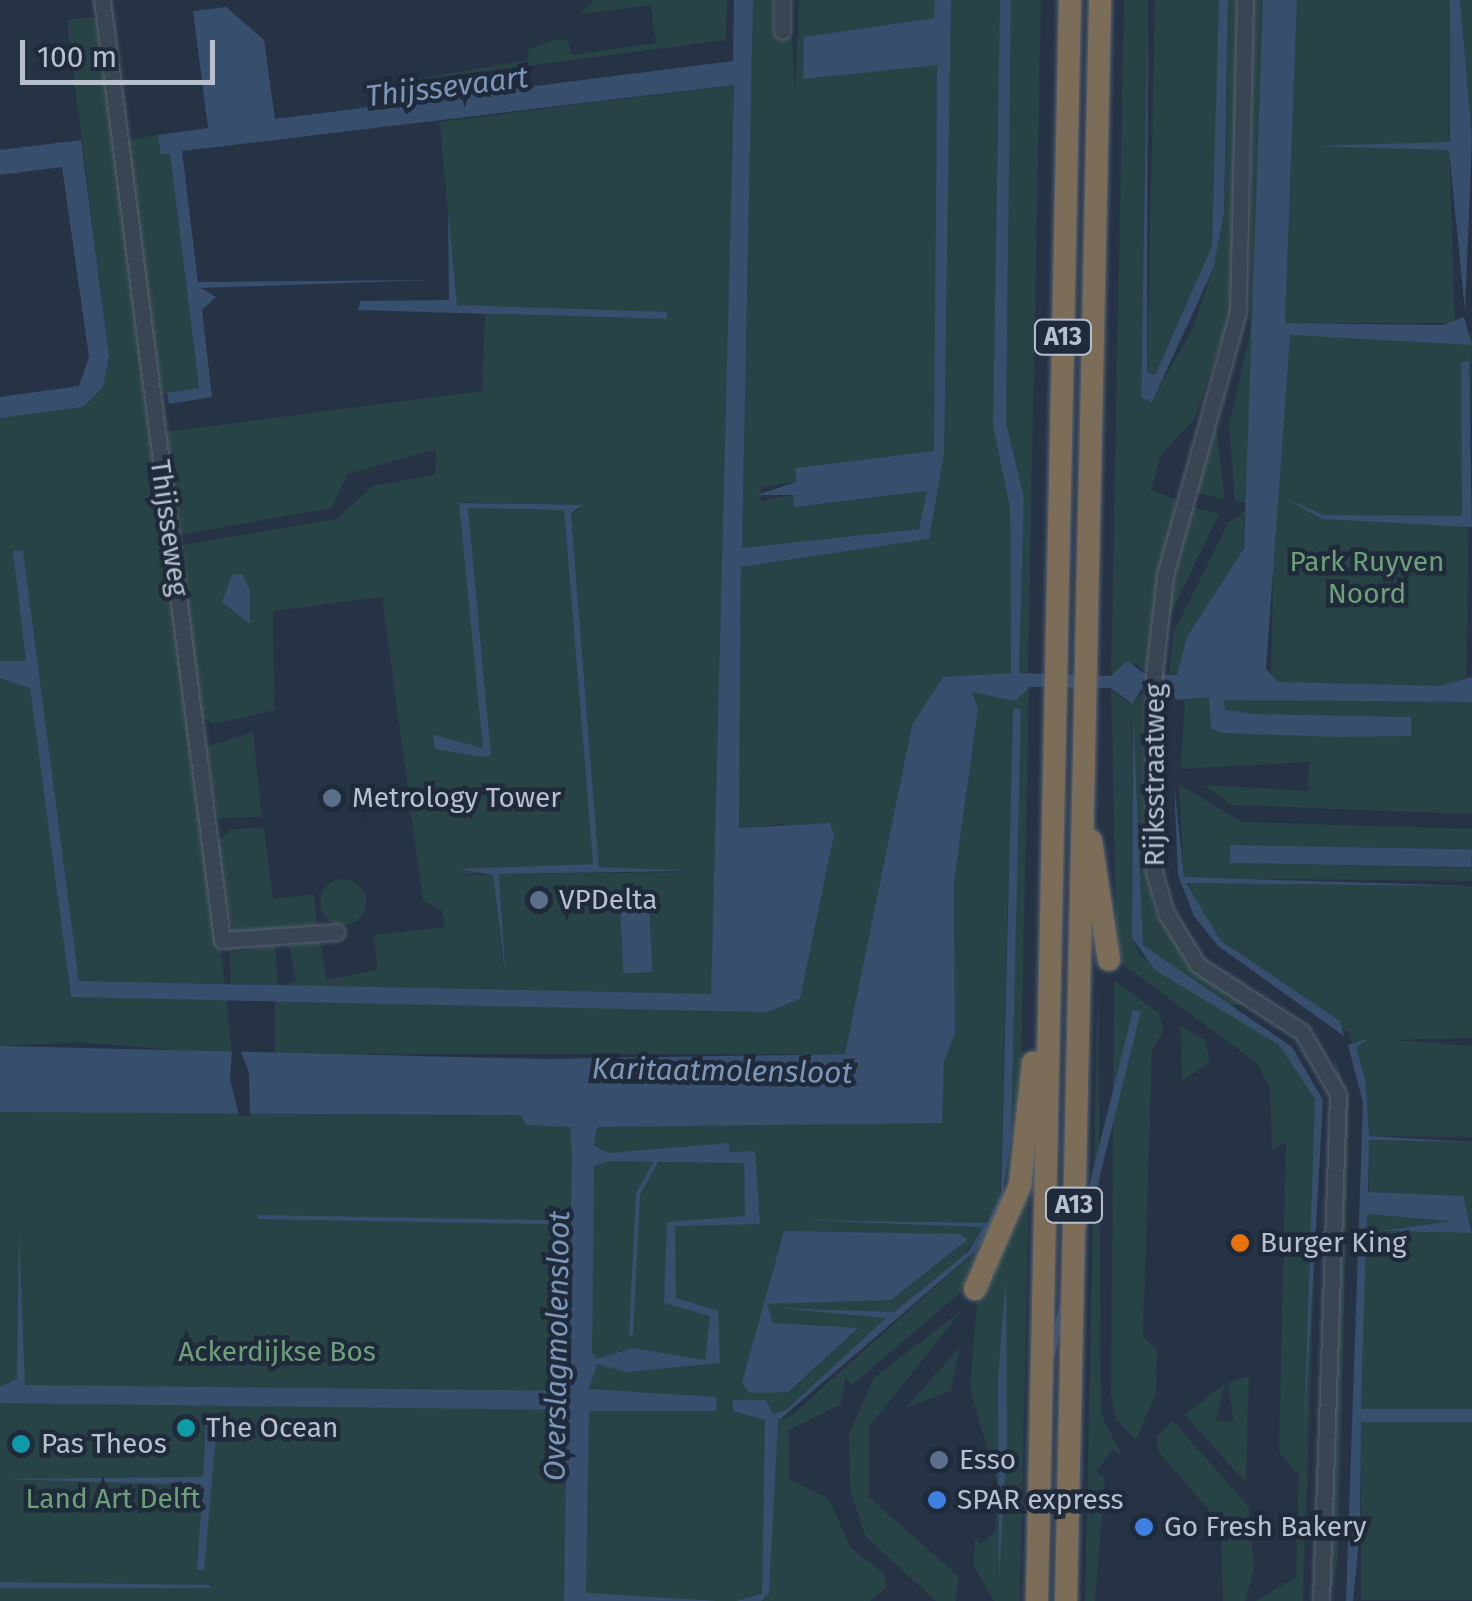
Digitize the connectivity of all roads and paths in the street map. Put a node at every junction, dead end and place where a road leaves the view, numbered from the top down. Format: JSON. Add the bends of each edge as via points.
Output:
{"nodes":[{"id":1,"x":102,"y":0,"type":"edge"},
{"id":2,"x":782,"y":0,"type":"edge"},
{"id":3,"x":1070,"y":0,"type":"edge"},
{"id":4,"x":1100,"y":0,"type":"edge"},
{"id":5,"x":1244,"y":0,"type":"edge"},
{"id":6,"x":782,"y":31,"type":"dead end"},
{"id":7,"x":1083,"y":809,"type":"junction"},
{"id":8,"x":1052,"y":902,"type":"junction"},
{"id":9,"x":337,"y":932,"type":"dead end"},
{"id":10,"x":1109,"y":960,"type":"dead end"},
{"id":11,"x":976,"y":1289,"type":"dead end"},
{"id":12,"x":1037,"y":1601,"type":"edge"},
{"id":13,"x":1066,"y":1601,"type":"edge"},
{"id":14,"x":1321,"y":1601,"type":"edge"}],
"edges":[{"from":1,"to":9,"type":"street","name":"Thijsseweg","via":[[222,940]]},
{"from":2,"to":6,"type":"street"},
{"from":3,"to":8,"type":"highway","number":"A13"},
{"from":4,"to":7,"type":"highway","number":"A13"},
{"from":5,"to":14,"type":"street","name":"Rijksstraatweg","via":[[1238,312],[1169,553],[1154,680],[1154,872],[1166,913],[1198,965],[1309,1040],[1338,1094]]},
{"from":7,"to":10,"type":"highway","number":"A13","via":[[1106,902]]},
{"from":7,"to":13,"type":"highway","number":"A13"},
{"from":8,"to":11,"type":"highway","number":"A13","via":[[1020,1186]]},
{"from":8,"to":12,"type":"highway","number":"A13"}]}
